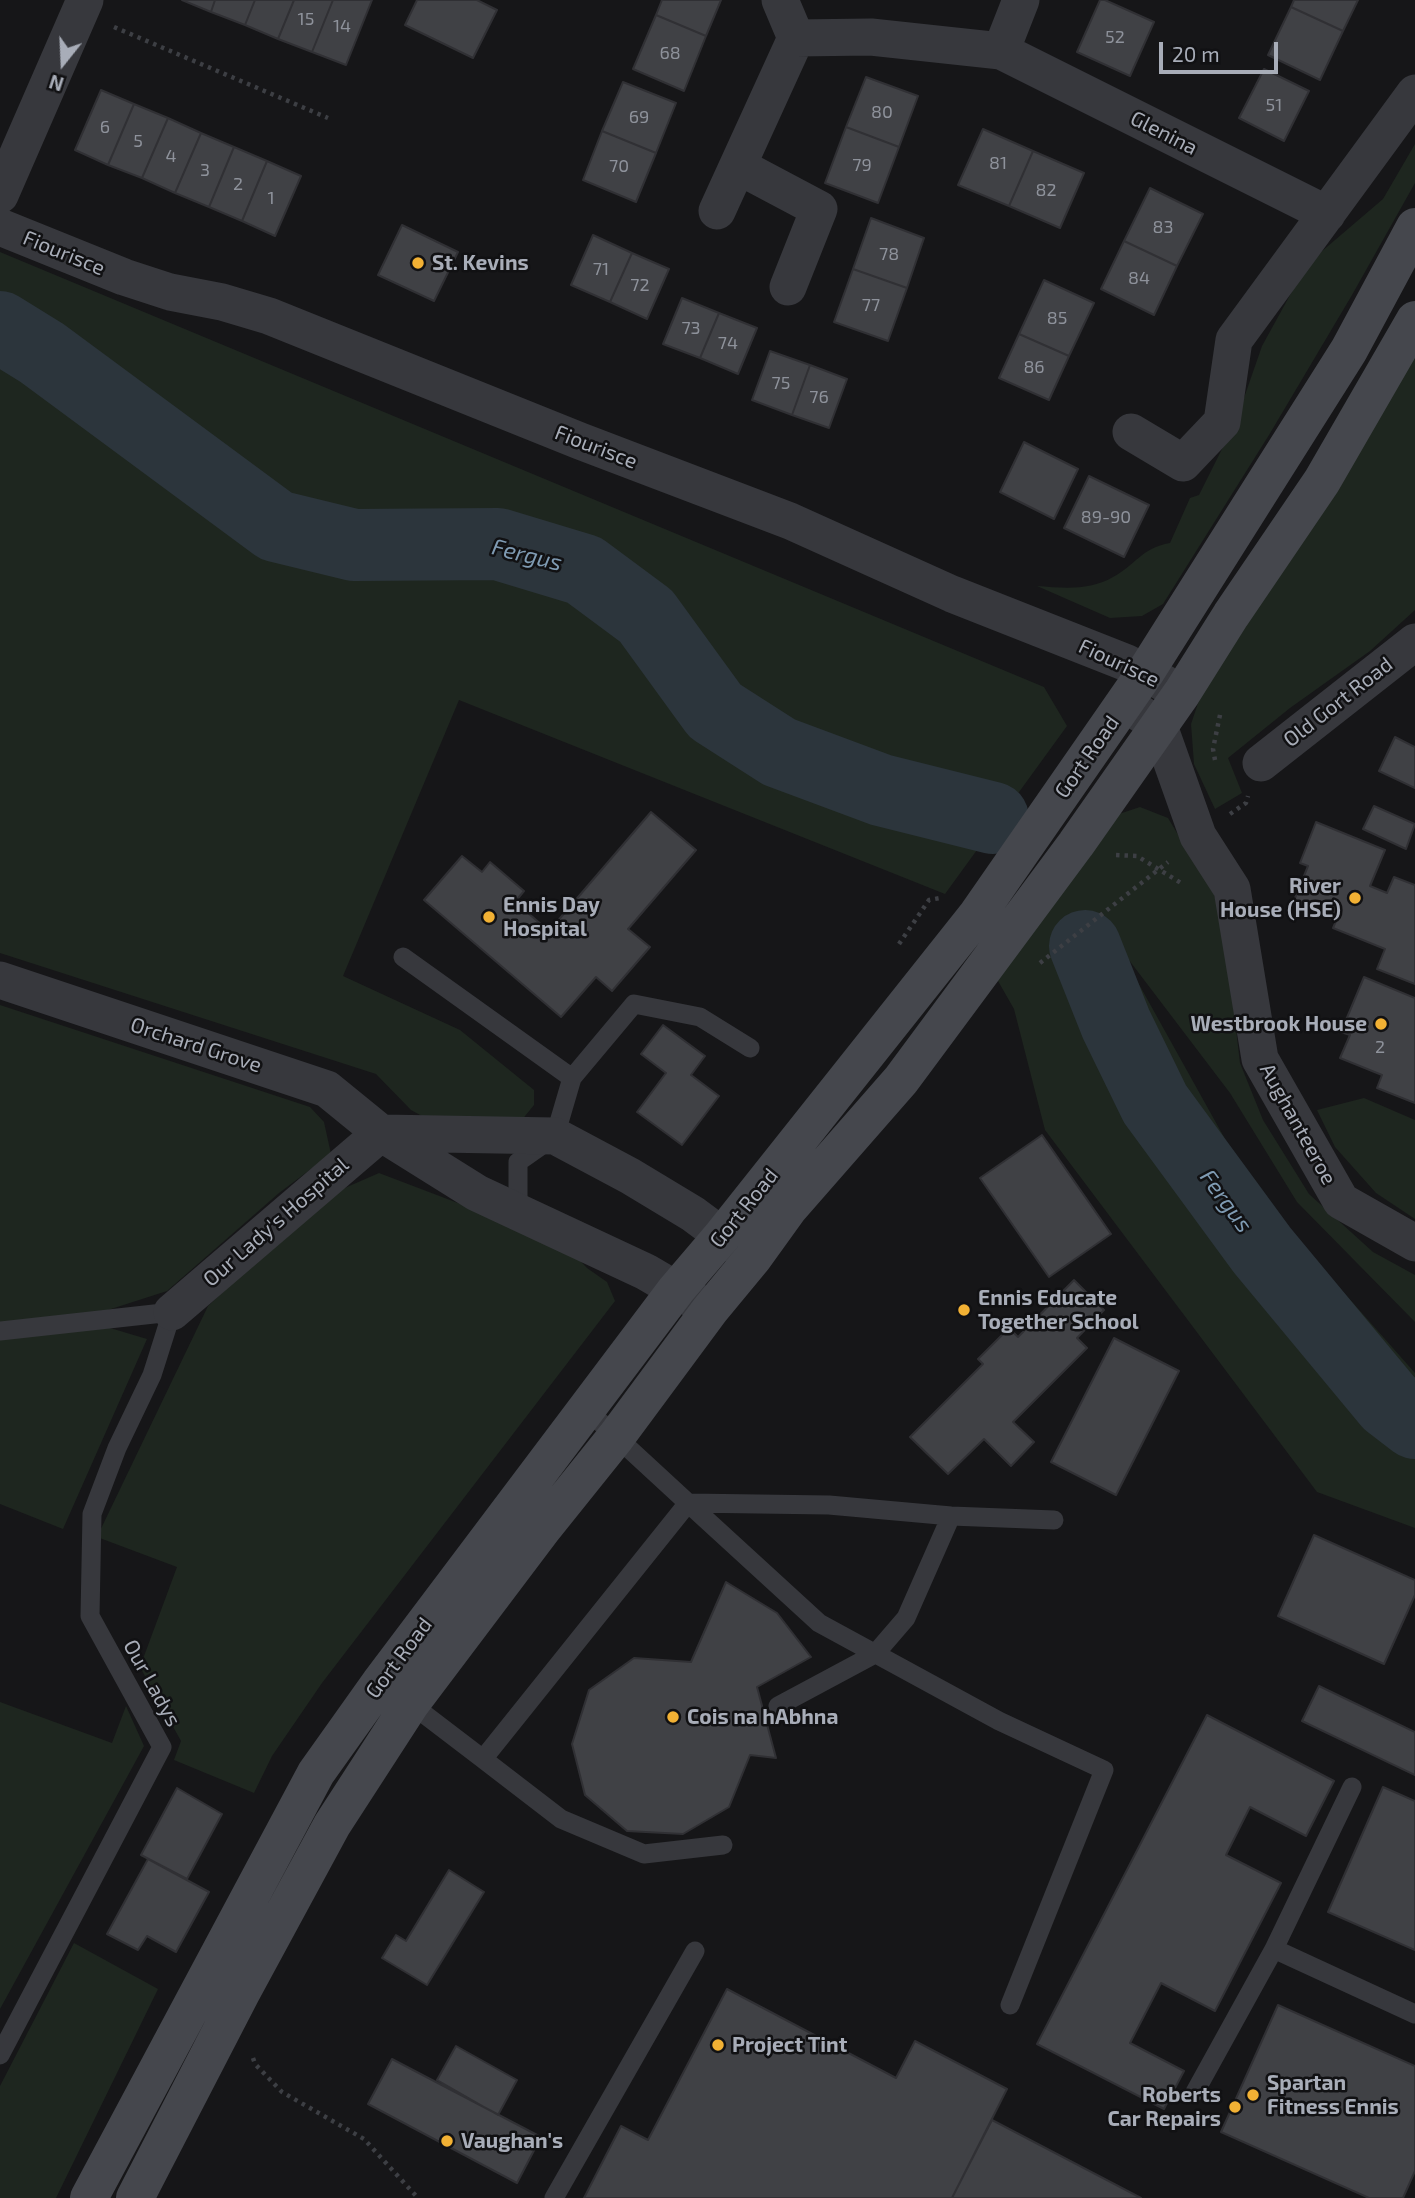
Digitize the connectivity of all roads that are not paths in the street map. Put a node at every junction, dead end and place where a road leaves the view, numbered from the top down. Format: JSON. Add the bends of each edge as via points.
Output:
{"nodes":[{"id":1,"x":780,"y":0,"type":"edge"},
{"id":2,"x":1021,"y":0,"type":"edge"},
{"id":3,"x":82,"y":6,"type":"edge"},
{"id":4,"x":796,"y":38,"type":"junction"},
{"id":5,"x":1001,"y":51,"type":"junction"},
{"id":6,"x":1415,"y":93,"type":"edge"},
{"id":7,"x":738,"y":166,"type":"junction"},
{"id":8,"x":0,"y":195,"type":"edge"},
{"id":9,"x":717,"y":211,"type":"dead end"},
{"id":10,"x":1327,"y":214,"type":"junction"},
{"id":11,"x":0,"y":227,"type":"edge"},
{"id":12,"x":1415,"y":227,"type":"edge"},
{"id":13,"x":788,"y":287,"type":"dead end"},
{"id":14,"x":1415,"y":320,"type":"edge"},
{"id":15,"x":1131,"y":432,"type":"dead end"},
{"id":16,"x":1415,"y":642,"type":"edge"},
{"id":17,"x":1135,"y":688,"type":"junction"},
{"id":18,"x":1182,"y":693,"type":"junction"},
{"id":19,"x":1159,"y":726,"type":"junction"},
{"id":20,"x":1261,"y":763,"type":"dead end"},
{"id":21,"x":403,"y":957,"type":"dead end"},
{"id":22,"x":0,"y":980,"type":"edge"},
{"id":23,"x":750,"y":1048,"type":"dead end"},
{"id":24,"x":572,"y":1078,"type":"junction"},
{"id":25,"x":381,"y":1133,"type":"junction"},
{"id":26,"x":555,"y":1136,"type":"junction"},
{"id":27,"x":518,"y":1212,"type":"junction"},
{"id":28,"x":722,"y":1236,"type":"junction"},
{"id":29,"x":1415,"y":1243,"type":"edge"},
{"id":30,"x":753,"y":1258,"type":"junction"},
{"id":31,"x":676,"y":1290,"type":"junction"},
{"id":32,"x":710,"y":1310,"type":"junction"},
{"id":33,"x":172,"y":1312,"type":"junction"},
{"id":34,"x":0,"y":1331,"type":"edge"},
{"id":35,"x":586,"y":1409,"type":"junction"},
{"id":36,"x":616,"y":1437,"type":"junction"},
{"id":37,"x":688,"y":1503,"type":"junction"},
{"id":38,"x":951,"y":1516,"type":"junction"},
{"id":39,"x":1054,"y":1520,"type":"dead end"},
{"id":40,"x":875,"y":1654,"type":"junction"},
{"id":41,"x":396,"y":1693,"type":"junction"},
{"id":42,"x":778,"y":1706,"type":"dead end"},
{"id":43,"x":482,"y":1759,"type":"junction"},
{"id":44,"x":1352,"y":1787,"type":"dead end"},
{"id":45,"x":723,"y":1844,"type":"dead end"},
{"id":46,"x":1273,"y":1949,"type":"junction"},
{"id":47,"x":695,"y":1951,"type":"dead end"},
{"id":48,"x":1010,"y":2005,"type":"dead end"},
{"id":49,"x":1415,"y":2014,"type":"edge"},
{"id":50,"x":0,"y":2055,"type":"edge"},
{"id":51,"x":1195,"y":2092,"type":"dead end"},
{"id":52,"x":89,"y":2198,"type":"edge"},
{"id":53,"x":135,"y":2198,"type":"edge"},
{"id":54,"x":554,"y":2198,"type":"edge"}],
"edges":[{"from":1,"to":4,"type":"street"},
{"from":2,"to":5,"type":"street"},
{"from":3,"to":8,"type":"street"},
{"from":4,"to":5,"type":"street","name":"Glenina","via":[[871,37]]},
{"from":4,"to":7,"type":"street"},
{"from":5,"to":10,"type":"street","name":"Glenina"},
{"from":6,"to":10,"type":"street"},
{"from":7,"to":9,"type":"street"},
{"from":7,"to":13,"type":"street","via":[[819,209]]},
{"from":10,"to":15,"type":"street","via":[[1234,340],[1222,422],[1183,463]]},
{"from":11,"to":17,"type":"street","name":"Fiourisce","via":[[136,281],[269,316],[790,521],[952,594],[1127,663]]},
{"from":12,"to":17,"type":"main road","name":"Gort Road","via":[[1349,350]]},
{"from":14,"to":18,"type":"main road","name":"Gort Road","via":[[1322,481]]},
{"from":16,"to":20,"type":"street","name":"Old Gort Road"},
{"from":17,"to":18,"type":"street","name":"Fiourisce"},
{"from":17,"to":19,"type":"street"},
{"from":17,"to":28,"type":"main road","name":"Gort Road","via":[[977,915]]},
{"from":18,"to":19,"type":"main road","name":"Gort Road"},
{"from":19,"to":29,"type":"street","name":"Aughanteeroe","via":[[1198,836],[1232,889],[1260,1059],[1341,1201]]},
{"from":19,"to":30,"type":"main road","name":"Gort Road","via":[[901,1080],[789,1208]]},
{"from":21,"to":24,"type":"lane"},
{"from":22,"to":25,"type":"street","name":"Orchard Grove","via":[[327,1089]]},
{"from":23,"to":24,"type":"lane","via":[[700,1017],[634,1004]]},
{"from":24,"to":26,"type":"lane"},
{"from":25,"to":26,"type":"street"},
{"from":25,"to":27,"type":"street","name":"Orchard Grove","via":[[477,1193]]},
{"from":25,"to":33,"type":"street","name":"Our Lady's Hospital"},
{"from":26,"to":27,"type":"lane","via":[[518,1162]]},
{"from":26,"to":28,"type":"street","via":[[630,1175]]},
{"from":27,"to":31,"type":"street","name":"Orchard Grove"},
{"from":28,"to":30,"type":"street"},
{"from":28,"to":31,"type":"main road","name":"Gort Road"},
{"from":30,"to":32,"type":"main road","name":"Gort Road"},
{"from":31,"to":32,"type":"street","name":"Orchard Grove"},
{"from":31,"to":35,"type":"main road","name":"Gort Road"},
{"from":32,"to":36,"type":"main road","name":"Gort Road"},
{"from":33,"to":34,"type":"lane"},
{"from":33,"to":50,"type":"lane","name":"Our Ladys","via":[[152,1375],[92,1514],[90,1616],[162,1746]]},
{"from":35,"to":36,"type":"lane"},
{"from":35,"to":41,"type":"main road","name":"Gort Road"},
{"from":36,"to":37,"type":"lane"},
{"from":36,"to":41,"type":"main road","name":"Gort Road","via":[[543,1528]]},
{"from":37,"to":38,"type":"lane","via":[[829,1505]]},
{"from":37,"to":40,"type":"lane","via":[[820,1623]]},
{"from":37,"to":43,"type":"lane"},
{"from":38,"to":39,"type":"lane"},
{"from":38,"to":40,"type":"lane","via":[[906,1618]]},
{"from":40,"to":42,"type":"lane"},
{"from":40,"to":48,"type":"lane","via":[[999,1721],[1104,1770]]},
{"from":41,"to":43,"type":"lane"},
{"from":41,"to":52,"type":"main road","name":"Gort Road","via":[[316,1773]]},
{"from":41,"to":53,"type":"main road","name":"Gort Road","via":[[332,1825]]},
{"from":43,"to":45,"type":"lane","via":[[561,1819],[644,1854]]},
{"from":44,"to":46,"type":"lane"},
{"from":46,"to":49,"type":"lane"},
{"from":46,"to":51,"type":"lane"},
{"from":47,"to":54,"type":"lane"}]}
